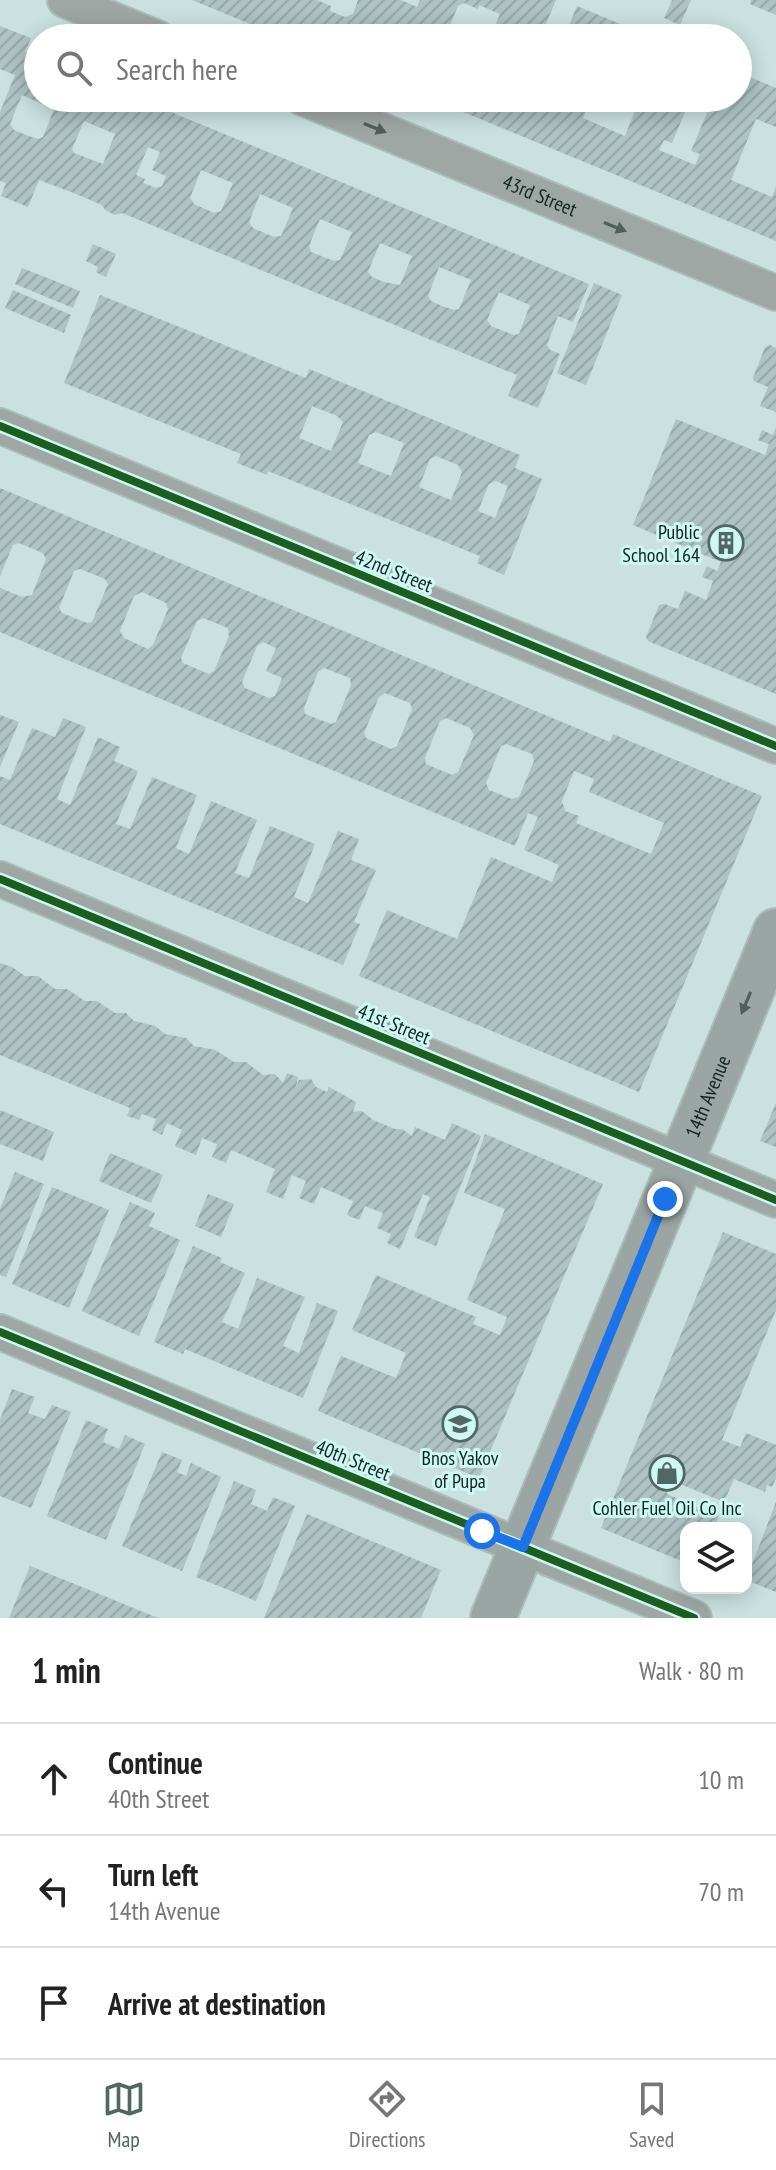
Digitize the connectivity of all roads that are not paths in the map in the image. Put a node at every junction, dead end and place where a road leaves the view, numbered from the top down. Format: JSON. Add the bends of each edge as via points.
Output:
{"nodes":[{"id":1,"x":65,"y":0,"type":"edge"},
{"id":2,"x":123,"y":24,"type":"edge"},
{"id":3,"x":337,"y":112,"type":"edge"},
{"id":4,"x":776,"y":293,"type":"edge"},
{"id":5,"x":0,"y":426,"type":"edge"},
{"id":6,"x":776,"y":746,"type":"edge"},
{"id":7,"x":0,"y":879,"type":"edge"},
{"id":8,"x":776,"y":931,"type":"edge"},
{"id":9,"x":681,"y":1160,"type":"junction"},
{"id":10,"x":776,"y":1200,"type":"edge"},
{"id":11,"x":0,"y":1332,"type":"edge"},
{"id":12,"x":523,"y":1547,"type":"junction"},
{"id":13,"x":493,"y":1618,"type":"edge"},
{"id":14,"x":694,"y":1618,"type":"edge"}],
"edges":[{"from":1,"to":2,"type":"street"},
{"from":3,"to":4,"type":"street","name":"43rd Street","one_way":true},
{"from":5,"to":6,"type":"street","name":"42nd Street"},
{"from":7,"to":9,"type":"street","name":"41st Street"},
{"from":8,"to":9,"type":"main road","name":"14th Avenue","one_way":true},
{"from":9,"to":10,"type":"street","name":"41st Street"},
{"from":9,"to":12,"type":"main road","name":"14th Avenue"},
{"from":11,"to":12,"type":"street","name":"40th Street"},
{"from":12,"to":13,"type":"main road","name":"14th Avenue"},
{"from":12,"to":14,"type":"street","name":"40th Street"}]}
